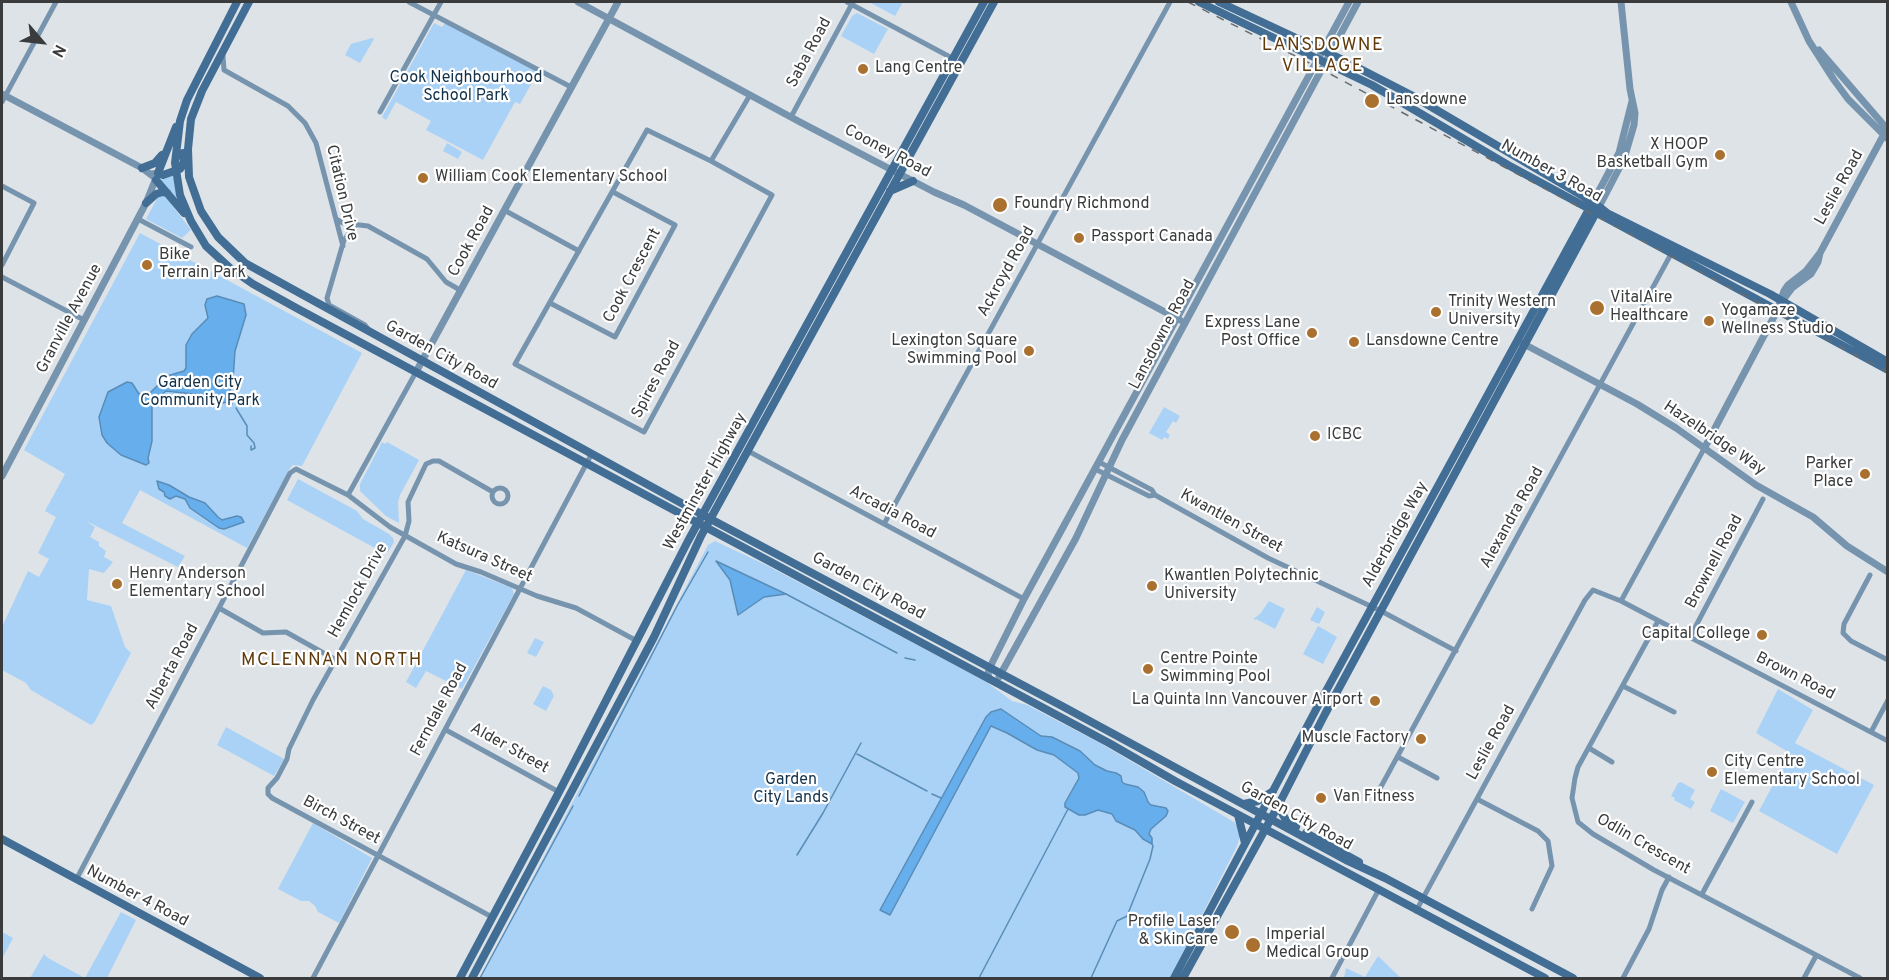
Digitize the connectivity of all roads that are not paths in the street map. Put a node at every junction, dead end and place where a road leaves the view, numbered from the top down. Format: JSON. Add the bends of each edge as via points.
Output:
{"nodes":[{"id":1,"x":57,"y":2,"type":"edge"},
{"id":2,"x":237,"y":2,"type":"edge"},
{"id":3,"x":249,"y":2,"type":"edge"},
{"id":4,"x":409,"y":2,"type":"edge"},
{"id":5,"x":441,"y":2,"type":"edge"},
{"id":6,"x":578,"y":2,"type":"edge"},
{"id":7,"x":618,"y":2,"type":"edge"},
{"id":8,"x":851,"y":2,"type":"edge"},
{"id":9,"x":984,"y":2,"type":"edge"},
{"id":10,"x":994,"y":2,"type":"edge"},
{"id":11,"x":1170,"y":2,"type":"edge"},
{"id":12,"x":1199,"y":2,"type":"edge"},
{"id":13,"x":1219,"y":2,"type":"edge"},
{"id":14,"x":1349,"y":2,"type":"edge"},
{"id":15,"x":1358,"y":2,"type":"edge"},
{"id":16,"x":1621,"y":2,"type":"edge"},
{"id":17,"x":1791,"y":2,"type":"edge"},
{"id":18,"x":434,"y":15,"type":"junction"},
{"id":19,"x":608,"y":20,"type":"junction"},
{"id":20,"x":1808,"y":37,"type":"junction"},
{"id":21,"x":224,"y":48,"type":"junction"},
{"id":22,"x":1326,"y":52,"type":"junction"},
{"id":23,"x":952,"y":58,"type":"junction"},
{"id":24,"x":1322,"y":61,"type":"junction"},
{"id":25,"x":571,"y":87,"type":"junction"},
{"id":26,"x":750,"y":95,"type":"junction"},
{"id":27,"x":3,"y":98,"type":"edge"},
{"id":28,"x":380,"y":112,"type":"dead end"},
{"id":29,"x":791,"y":117,"type":"junction"},
{"id":30,"x":191,"y":119,"type":"junction"},
{"id":31,"x":180,"y":121,"type":"junction"},
{"id":32,"x":1886,"y":135,"type":"edge"},
{"id":33,"x":165,"y":152,"type":"junction"},
{"id":34,"x":711,"y":161,"type":"junction"},
{"id":35,"x":142,"y":168,"type":"junction"},
{"id":36,"x":177,"y":169,"type":"junction"},
{"id":37,"x":896,"y":172,"type":"junction"},
{"id":38,"x":155,"y":176,"type":"junction"},
{"id":39,"x":189,"y":177,"type":"junction"},
{"id":40,"x":914,"y":182,"type":"junction"},
{"id":41,"x":2,"y":186,"type":"edge"},
{"id":42,"x":890,"y":191,"type":"junction"},
{"id":43,"x":613,"y":192,"type":"junction"},
{"id":44,"x":167,"y":193,"type":"junction"},
{"id":45,"x":146,"y":203,"type":"junction"},
{"id":46,"x":1595,"y":208,"type":"junction"},
{"id":47,"x":504,"y":210,"type":"junction"},
{"id":48,"x":335,"y":218,"type":"junction"},
{"id":49,"x":138,"y":219,"type":"junction"},
{"id":50,"x":190,"y":221,"type":"junction"},
{"id":51,"x":355,"y":226,"type":"junction"},
{"id":52,"x":1038,"y":244,"type":"junction"},
{"id":53,"x":343,"y":246,"type":"junction"},
{"id":54,"x":191,"y":247,"type":"dead end"},
{"id":55,"x":579,"y":250,"type":"junction"},
{"id":56,"x":1671,"y":254,"type":"junction"},
{"id":57,"x":2,"y":265,"type":"edge"},
{"id":58,"x":2,"y":277,"type":"edge"},
{"id":59,"x":460,"y":290,"type":"junction"},
{"id":60,"x":1781,"y":301,"type":"junction"},
{"id":61,"x":550,"y":303,"type":"junction"},
{"id":62,"x":1777,"y":311,"type":"junction"},
{"id":63,"x":1176,"y":318,"type":"junction"},
{"id":64,"x":84,"y":320,"type":"junction"},
{"id":65,"x":1185,"y":323,"type":"junction"},
{"id":66,"x":370,"y":331,"type":"junction"},
{"id":67,"x":1521,"y":343,"type":"junction"},
{"id":68,"x":422,"y":361,"type":"junction"},
{"id":69,"x":1887,"y":362,"type":"edge"},
{"id":70,"x":1887,"y":370,"type":"edge"},
{"id":71,"x":416,"y":372,"type":"junction"},
{"id":72,"x":1600,"y":385,"type":"junction"},
{"id":73,"x":1705,"y":447,"type":"junction"},
{"id":74,"x":748,"y":451,"type":"junction"},
{"id":75,"x":591,"y":455,"type":"junction"},
{"id":76,"x":5,"y":461,"type":"edge"},
{"id":77,"x":586,"y":464,"type":"junction"},
{"id":78,"x":1097,"y":465,"type":"junction"},
{"id":79,"x":296,"y":469,"type":"joint"},
{"id":80,"x":1106,"y":471,"type":"junction"},
{"id":81,"x":2,"y":476,"type":"edge"},
{"id":82,"x":493,"y":492,"type":"dead end"},
{"id":83,"x":348,"y":495,"type":"junction"},
{"id":84,"x":1763,"y":499,"type":"dead end"},
{"id":85,"x":706,"y":517,"type":"junction"},
{"id":86,"x":884,"y":524,"type":"junction"},
{"id":87,"x":702,"y":526,"type":"junction"},
{"id":88,"x":405,"y":536,"type":"junction"},
{"id":89,"x":1887,"y":572,"type":"edge"},
{"id":90,"x":1870,"y":575,"type":"dead end"},
{"id":91,"x":519,"y":590,"type":"junction"},
{"id":92,"x":1593,"y":590,"type":"joint"},
{"id":93,"x":1024,"y":598,"type":"junction"},
{"id":94,"x":1621,"y":601,"type":"junction"},
{"id":95,"x":1372,"y":607,"type":"junction"},
{"id":96,"x":219,"y":608,"type":"junction"},
{"id":97,"x":1381,"y":611,"type":"junction"},
{"id":98,"x":1658,"y":621,"type":"junction"},
{"id":99,"x":1690,"y":637,"type":"junction"},
{"id":100,"x":637,"y":642,"type":"junction"},
{"id":101,"x":1456,"y":651,"type":"junction"},
{"id":102,"x":336,"y":660,"type":"junction"},
{"id":103,"x":1887,"y":660,"type":"edge"},
{"id":104,"x":990,"y":668,"type":"junction"},
{"id":105,"x":1002,"y":674,"type":"junction"},
{"id":106,"x":992,"y":680,"type":"junction"},
{"id":107,"x":1623,"y":686,"type":"junction"},
{"id":108,"x":1887,"y":700,"type":"edge"},
{"id":109,"x":1674,"y":712,"type":"dead end"},
{"id":110,"x":446,"y":730,"type":"junction"},
{"id":111,"x":1870,"y":732,"type":"junction"},
{"id":112,"x":1887,"y":741,"type":"edge"},
{"id":113,"x":1588,"y":748,"type":"junction"},
{"id":114,"x":1398,"y":757,"type":"junction"},
{"id":115,"x":1612,"y":762,"type":"dead end"},
{"id":116,"x":1437,"y":778,"type":"dead end"},
{"id":117,"x":1274,"y":790,"type":"junction"},
{"id":118,"x":559,"y":792,"type":"junction"},
{"id":119,"x":268,"y":794,"type":"joint"},
{"id":120,"x":1377,"y":794,"type":"dead end"},
{"id":121,"x":569,"y":797,"type":"junction"},
{"id":122,"x":1477,"y":799,"type":"junction"},
{"id":123,"x":1752,"y":802,"type":"dead end"},
{"id":124,"x":1244,"y":804,"type":"junction"},
{"id":125,"x":1278,"y":806,"type":"junction"},
{"id":126,"x":1261,"y":814,"type":"junction"},
{"id":127,"x":1238,"y":815,"type":"junction"},
{"id":128,"x":1271,"y":819,"type":"junction"},
{"id":129,"x":1256,"y":824,"type":"junction"},
{"id":130,"x":1265,"y":829,"type":"junction"},
{"id":131,"x":2,"y":839,"type":"edge"},
{"id":132,"x":1245,"y":843,"type":"junction"},
{"id":133,"x":378,"y":856,"type":"junction"},
{"id":134,"x":1374,"y":873,"type":"junction"},
{"id":135,"x":1669,"y":877,"type":"junction"},
{"id":136,"x":76,"y":880,"type":"junction"},
{"id":137,"x":1378,"y":891,"type":"junction"},
{"id":138,"x":1702,"y":894,"type":"junction"},
{"id":139,"x":1423,"y":898,"type":"junction"},
{"id":140,"x":1532,"y":909,"type":"dead end"},
{"id":141,"x":1416,"y":910,"type":"junction"},
{"id":142,"x":492,"y":917,"type":"junction"},
{"id":143,"x":1816,"y":956,"type":"junction"},
{"id":144,"x":260,"y":978,"type":"edge"},
{"id":145,"x":313,"y":978,"type":"edge"},
{"id":146,"x":459,"y":978,"type":"edge"},
{"id":147,"x":472,"y":978,"type":"edge"},
{"id":148,"x":1174,"y":978,"type":"edge"},
{"id":149,"x":1183,"y":978,"type":"edge"},
{"id":150,"x":1332,"y":978,"type":"edge"},
{"id":151,"x":1545,"y":978,"type":"edge"},
{"id":152,"x":1573,"y":978,"type":"edge"},
{"id":153,"x":1623,"y":978,"type":"edge"},
{"id":154,"x":1804,"y":978,"type":"edge"},
{"id":155,"x":1860,"y":978,"type":"edge"}],
"edges":[{"from":1,"to":27,"type":"street"},
{"from":2,"to":31,"type":"main road","via":[[191,90]]},
{"from":3,"to":21,"type":"main road"},
{"from":4,"to":18,"type":"street"},
{"from":5,"to":18,"type":"street"},
{"from":6,"to":19,"type":"street","name":"Cooney Road"},
{"from":7,"to":19,"type":"street","name":"Cook Road"},
{"from":8,"to":23,"type":"street"},
{"from":8,"to":29,"type":"street","name":"Saba Road"},
{"from":9,"to":23,"type":"main road","name":"Westminster Highway"},
{"from":10,"to":37,"type":"main road","name":"Westminster Highway"},
{"from":11,"to":52,"type":"street","name":"Ackroyd Road"},
{"from":12,"to":24,"type":"main road","name":"Number 3 Road"},
{"from":13,"to":22,"type":"main road","name":"Number 3 Road"},
{"from":14,"to":22,"type":"street","name":"Lansdowne Road"},
{"from":15,"to":22,"type":"street","name":"Lansdowne Road"},
{"from":16,"to":46,"type":"street","name":"Alderbridge Way","via":[[1632,101],[1619,153]]},
{"from":17,"to":20,"type":"street"},
{"from":18,"to":25,"type":"street"},
{"from":18,"to":28,"type":"street"},
{"from":19,"to":25,"type":"street","name":"Cook Road"},
{"from":19,"to":26,"type":"street","name":"Cooney Road"},
{"from":20,"to":32,"type":"street"},
{"from":20,"to":32,"type":"street","via":[[1841,90]]},
{"from":21,"to":30,"type":"main road"},
{"from":21,"to":48,"type":"street","name":"Citation Drive","via":[[224,70],[288,106],[305,123],[316,143]]},
{"from":22,"to":24,"type":"street","name":"Lansdowne Road"},
{"from":22,"to":46,"type":"main road","name":"Number 3 Road","via":[[1411,95]]},
{"from":23,"to":37,"type":"main road","name":"Westminster Highway"},
{"from":24,"to":46,"type":"main road","name":"Number 3 Road","via":[[1407,104],[1508,165]]},
{"from":24,"to":63,"type":"street","name":"Lansdowne Road"},
{"from":24,"to":65,"type":"street","name":"Lansdowne Road"},
{"from":25,"to":47,"type":"street","name":"Cook Road"},
{"from":26,"to":29,"type":"street","name":"Cooney Road"},
{"from":26,"to":34,"type":"street"},
{"from":27,"to":35,"type":"street"},
{"from":29,"to":37,"type":"street","name":"Cooney Road"},
{"from":30,"to":36,"type":"main road","via":[[186,126],[183,162]]},
{"from":30,"to":39,"type":"main road"},
{"from":31,"to":33,"type":"main road"},
{"from":31,"to":36,"type":"main road"},
{"from":32,"to":60,"type":"street","name":"Leslie Road","via":[[1820,253],[1788,285]]},
{"from":33,"to":35,"type":"main road","via":[[155,163]]},
{"from":33,"to":38,"type":"main road"},
{"from":34,"to":43,"type":"street","name":"Spires Road","via":[[647,130]]},
{"from":34,"to":61,"type":"street","name":"Spires Road","via":[[772,195],[644,432],[515,364]]},
{"from":35,"to":38,"type":"street"},
{"from":36,"to":38,"type":"main road","via":[[164,169]]},
{"from":36,"to":39,"type":"main road"},
{"from":36,"to":50,"type":"main road","name":"Garden City Road","via":[[180,195]]},
{"from":37,"to":40,"type":"street","name":"Cooney Road"},
{"from":37,"to":42,"type":"main road","name":"Westminster Highway"},
{"from":37,"to":85,"type":"main road","name":"Westminster Highway"},
{"from":38,"to":44,"type":"main road"},
{"from":38,"to":45,"type":"street","name":"Granville Avenue"},
{"from":39,"to":66,"type":"main road","name":"Garden City Road","via":[[201,211],[236,256]]},
{"from":40,"to":42,"type":"main road"},
{"from":40,"to":52,"type":"street","name":"Cooney Road"},
{"from":41,"to":57,"type":"street","via":[[34,203]]},
{"from":42,"to":74,"type":"main road","name":"Westminster Highway"},
{"from":43,"to":55,"type":"street","name":"Spires Road"},
{"from":43,"to":61,"type":"street","name":"Cook Crescent","via":[[675,225],[615,337]]},
{"from":44,"to":45,"type":"main road","via":[[156,194]]},
{"from":44,"to":50,"type":"main road"},
{"from":45,"to":49,"type":"street","name":"Granville Avenue"},
{"from":46,"to":56,"type":"main road","name":"Number 3 Road"},
{"from":46,"to":60,"type":"main road","name":"Number 3 Road"},
{"from":46,"to":67,"type":"main road","name":"Alderbridge Way"},
{"from":47,"to":55,"type":"street"},
{"from":47,"to":59,"type":"street","name":"Cook Road"},
{"from":48,"to":51,"type":"street"},
{"from":48,"to":53,"type":"street","name":"Citation Drive"},
{"from":49,"to":54,"type":"street"},
{"from":49,"to":64,"type":"street","name":"Granville Avenue"},
{"from":50,"to":71,"type":"main road","name":"Garden City Road","via":[[206,246],[241,276]]},
{"from":51,"to":53,"type":"street"},
{"from":51,"to":59,"type":"street","via":[[368,226],[427,259],[446,282]]},
{"from":52,"to":63,"type":"street","name":"Cooney Road"},
{"from":52,"to":86,"type":"street","name":"Ackroyd Road"},
{"from":53,"to":66,"type":"street","name":"Citation Drive","via":[[329,290],[329,305]]},
{"from":55,"to":61,"type":"street","name":"Spires Road"},
{"from":56,"to":62,"type":"main road","name":"Number 3 Road"},
{"from":56,"to":72,"type":"street","name":"Alexandra Road"},
{"from":58,"to":64,"type":"street"},
{"from":59,"to":68,"type":"street","name":"Cook Road"},
{"from":60,"to":62,"type":"street","name":"Leslie Road"},
{"from":60,"to":69,"type":"main road","name":"Number 3 Road"},
{"from":62,"to":70,"type":"main road","name":"Number 3 Road"},
{"from":62,"to":73,"type":"street","name":"Leslie Road"},
{"from":63,"to":65,"type":"street","name":"Cooney Road"},
{"from":63,"to":78,"type":"street","name":"Lansdowne Road"},
{"from":64,"to":76,"type":"street","name":"Granville Avenue"},
{"from":65,"to":80,"type":"street","name":"Lansdowne Road"},
{"from":66,"to":68,"type":"main road","name":"Garden City Road"},
{"from":67,"to":72,"type":"street","name":"Hazelbridge Way"},
{"from":67,"to":95,"type":"main road","name":"Alderbridge Way"},
{"from":67,"to":97,"type":"main road","name":"Alderbridge Way"},
{"from":68,"to":71,"type":"street","name":"Cook Road"},
{"from":68,"to":75,"type":"main road","name":"Garden City Road"},
{"from":71,"to":77,"type":"main road","name":"Garden City Road"},
{"from":71,"to":83,"type":"street","name":"Cook Road"},
{"from":72,"to":73,"type":"street","name":"Hazelbridge Way"},
{"from":72,"to":101,"type":"street","name":"Alexandra Road"},
{"from":73,"to":89,"type":"street","name":"Hazelbridge Way","via":[[1756,485],[1813,517],[1846,546]]},
{"from":73,"to":94,"type":"street","name":"Leslie Road"},
{"from":74,"to":85,"type":"main road","name":"Westminster Highway"},
{"from":74,"to":86,"type":"street","name":"Arcadia Road"},
{"from":75,"to":77,"type":"street","name":"Ferndale Road"},
{"from":75,"to":85,"type":"main road","name":"Garden City Road"},
{"from":76,"to":81,"type":"street","name":"Granville Avenue"},
{"from":77,"to":87,"type":"main road","name":"Garden City Road"},
{"from":77,"to":91,"type":"street","name":"Ferndale Road"},
{"from":78,"to":80,"type":"street","name":"Kwantlen Street"},
{"from":78,"to":93,"type":"street","name":"Lansdowne Road"},
{"from":79,"to":83,"type":"street","name":"Katsura Street"},
{"from":79,"to":96,"type":"street","name":"Alberta Road","via":[[290,473]]},
{"from":80,"to":95,"type":"street","name":"Kwantlen Street","via":[[1268,558]]},
{"from":80,"to":105,"type":"street","name":"Lansdowne Road","via":[[1076,538]]},
{"from":82,"to":88,"type":"street","name":"Hemlock Drive","via":[[433,460],[426,464],[408,502]]},
{"from":83,"to":88,"type":"street","name":"Katsura Street"},
{"from":84,"to":99,"type":"street","name":"Brownell Road"},
{"from":85,"to":87,"type":"main road","name":"Westminster Highway"},
{"from":85,"to":104,"type":"main road","name":"Garden City Road"},
{"from":86,"to":93,"type":"street","name":"Arcadia Road"},
{"from":87,"to":100,"type":"main road","name":"Westminster Highway"},
{"from":87,"to":106,"type":"main road","name":"Garden City Road"},
{"from":87,"to":121,"type":"main road","name":"Westminster Highway","via":[[654,637]]},
{"from":88,"to":91,"type":"street","name":"Katsura Street","via":[[456,564]]},
{"from":88,"to":102,"type":"street","name":"Hemlock Drive"},
{"from":90,"to":103,"type":"street","via":[[1843,633]]},
{"from":91,"to":100,"type":"street","name":"Katsura Street","via":[[576,608]]},
{"from":91,"to":110,"type":"street","name":"Ferndale Road"},
{"from":92,"to":94,"type":"street","name":"Brown Road"},
{"from":92,"to":122,"type":"street","name":"Leslie Road"},
{"from":93,"to":104,"type":"street","name":"Lansdowne Road"},
{"from":94,"to":98,"type":"street","name":"Brown Road"},
{"from":95,"to":97,"type":"street","name":"Kwantlen Street"},
{"from":95,"to":117,"type":"main road","name":"Alderbridge Way"},
{"from":96,"to":102,"type":"street","via":[[263,633],[286,632]]},
{"from":96,"to":136,"type":"street","name":"Alberta Road"},
{"from":97,"to":101,"type":"street","name":"Kwantlen Street"},
{"from":97,"to":125,"type":"main road","name":"Alderbridge Way"},
{"from":98,"to":99,"type":"street","name":"Brown Road"},
{"from":98,"to":107,"type":"street","name":"Odlin Crescent"},
{"from":99,"to":111,"type":"street","name":"Brown Road"},
{"from":100,"to":118,"type":"main road","name":"Westminster Highway"},
{"from":101,"to":114,"type":"street","name":"Alexandra Road"},
{"from":102,"to":119,"type":"street","name":"Hemlock Drive"},
{"from":104,"to":105,"type":"main road","name":"Garden City Road"},
{"from":104,"to":106,"type":"street","name":"Lansdowne Road"},
{"from":105,"to":106,"type":"street","name":"Lansdowne Road"},
{"from":105,"to":124,"type":"main road","name":"Garden City Road"},
{"from":106,"to":127,"type":"main road","name":"Garden City Road"},
{"from":107,"to":109,"type":"street"},
{"from":107,"to":113,"type":"street","name":"Odlin Crescent"},
{"from":108,"to":111,"type":"street"},
{"from":110,"to":118,"type":"street","name":"Alder Street"},
{"from":110,"to":133,"type":"street","name":"Ferndale Road"},
{"from":111,"to":112,"type":"street","name":"Brown Road"},
{"from":113,"to":115,"type":"street"},
{"from":113,"to":135,"type":"street","name":"Odlin Crescent","via":[[1578,767],[1573,791],[1578,822]]},
{"from":114,"to":116,"type":"street"},
{"from":114,"to":120,"type":"street","name":"Alexandra Road"},
{"from":117,"to":124,"type":"main road","via":[[1258,801]]},
{"from":117,"to":126,"type":"main road","name":"Alderbridge Way"},
{"from":118,"to":121,"type":"main road"},
{"from":118,"to":142,"type":"main road","name":"Westminster Highway"},
{"from":119,"to":133,"type":"street","name":"Birch Street"},
{"from":121,"to":147,"type":"main road","name":"Westminster Highway"},
{"from":122,"to":139,"type":"street","name":"Leslie Road"},
{"from":122,"to":140,"type":"street","via":[[1538,831],[1548,841],[1552,866]]},
{"from":123,"to":138,"type":"street"},
{"from":124,"to":126,"type":"main road","name":"Garden City Road"},
{"from":125,"to":128,"type":"main road","name":"Alderbridge Way"},
{"from":125,"to":134,"type":"main road","via":[[1287,822],[1351,856]]},
{"from":126,"to":128,"type":"main road","name":"Garden City Road"},
{"from":126,"to":129,"type":"main road","name":"Alderbridge Way"},
{"from":127,"to":129,"type":"main road","name":"Garden City Road"},
{"from":127,"to":132,"type":"main road"},
{"from":128,"to":130,"type":"main road","name":"Alderbridge Way"},
{"from":128,"to":134,"type":"main road","name":"Garden City Road"},
{"from":129,"to":130,"type":"main road","name":"Garden City Road"},
{"from":129,"to":132,"type":"main road","name":"Alderbridge Way"},
{"from":130,"to":137,"type":"main road","name":"Garden City Road"},
{"from":130,"to":149,"type":"main road","name":"Alderbridge Way"},
{"from":131,"to":136,"type":"main road","name":"Number 4 Road"},
{"from":132,"to":148,"type":"main road","name":"Alderbridge Way"},
{"from":133,"to":142,"type":"street","name":"Birch Street"},
{"from":133,"to":145,"type":"street","name":"Ferndale Road"},
{"from":134,"to":139,"type":"main road","name":"Garden City Road"},
{"from":135,"to":138,"type":"street","name":"Odlin Crescent"},
{"from":135,"to":153,"type":"street"},
{"from":136,"to":144,"type":"main road","name":"Number 4 Road"},
{"from":137,"to":141,"type":"main road","name":"Garden City Road"},
{"from":137,"to":150,"type":"street"},
{"from":138,"to":143,"type":"street","name":"Odlin Crescent"},
{"from":139,"to":141,"type":"street","name":"Leslie Road"},
{"from":139,"to":152,"type":"main road","name":"Garden City Road"},
{"from":141,"to":151,"type":"main road","name":"Garden City Road"},
{"from":142,"to":146,"type":"main road","name":"Westminster Highway"},
{"from":143,"to":154,"type":"street"},
{"from":143,"to":155,"type":"street","name":"Odlin Crescent"}]}
